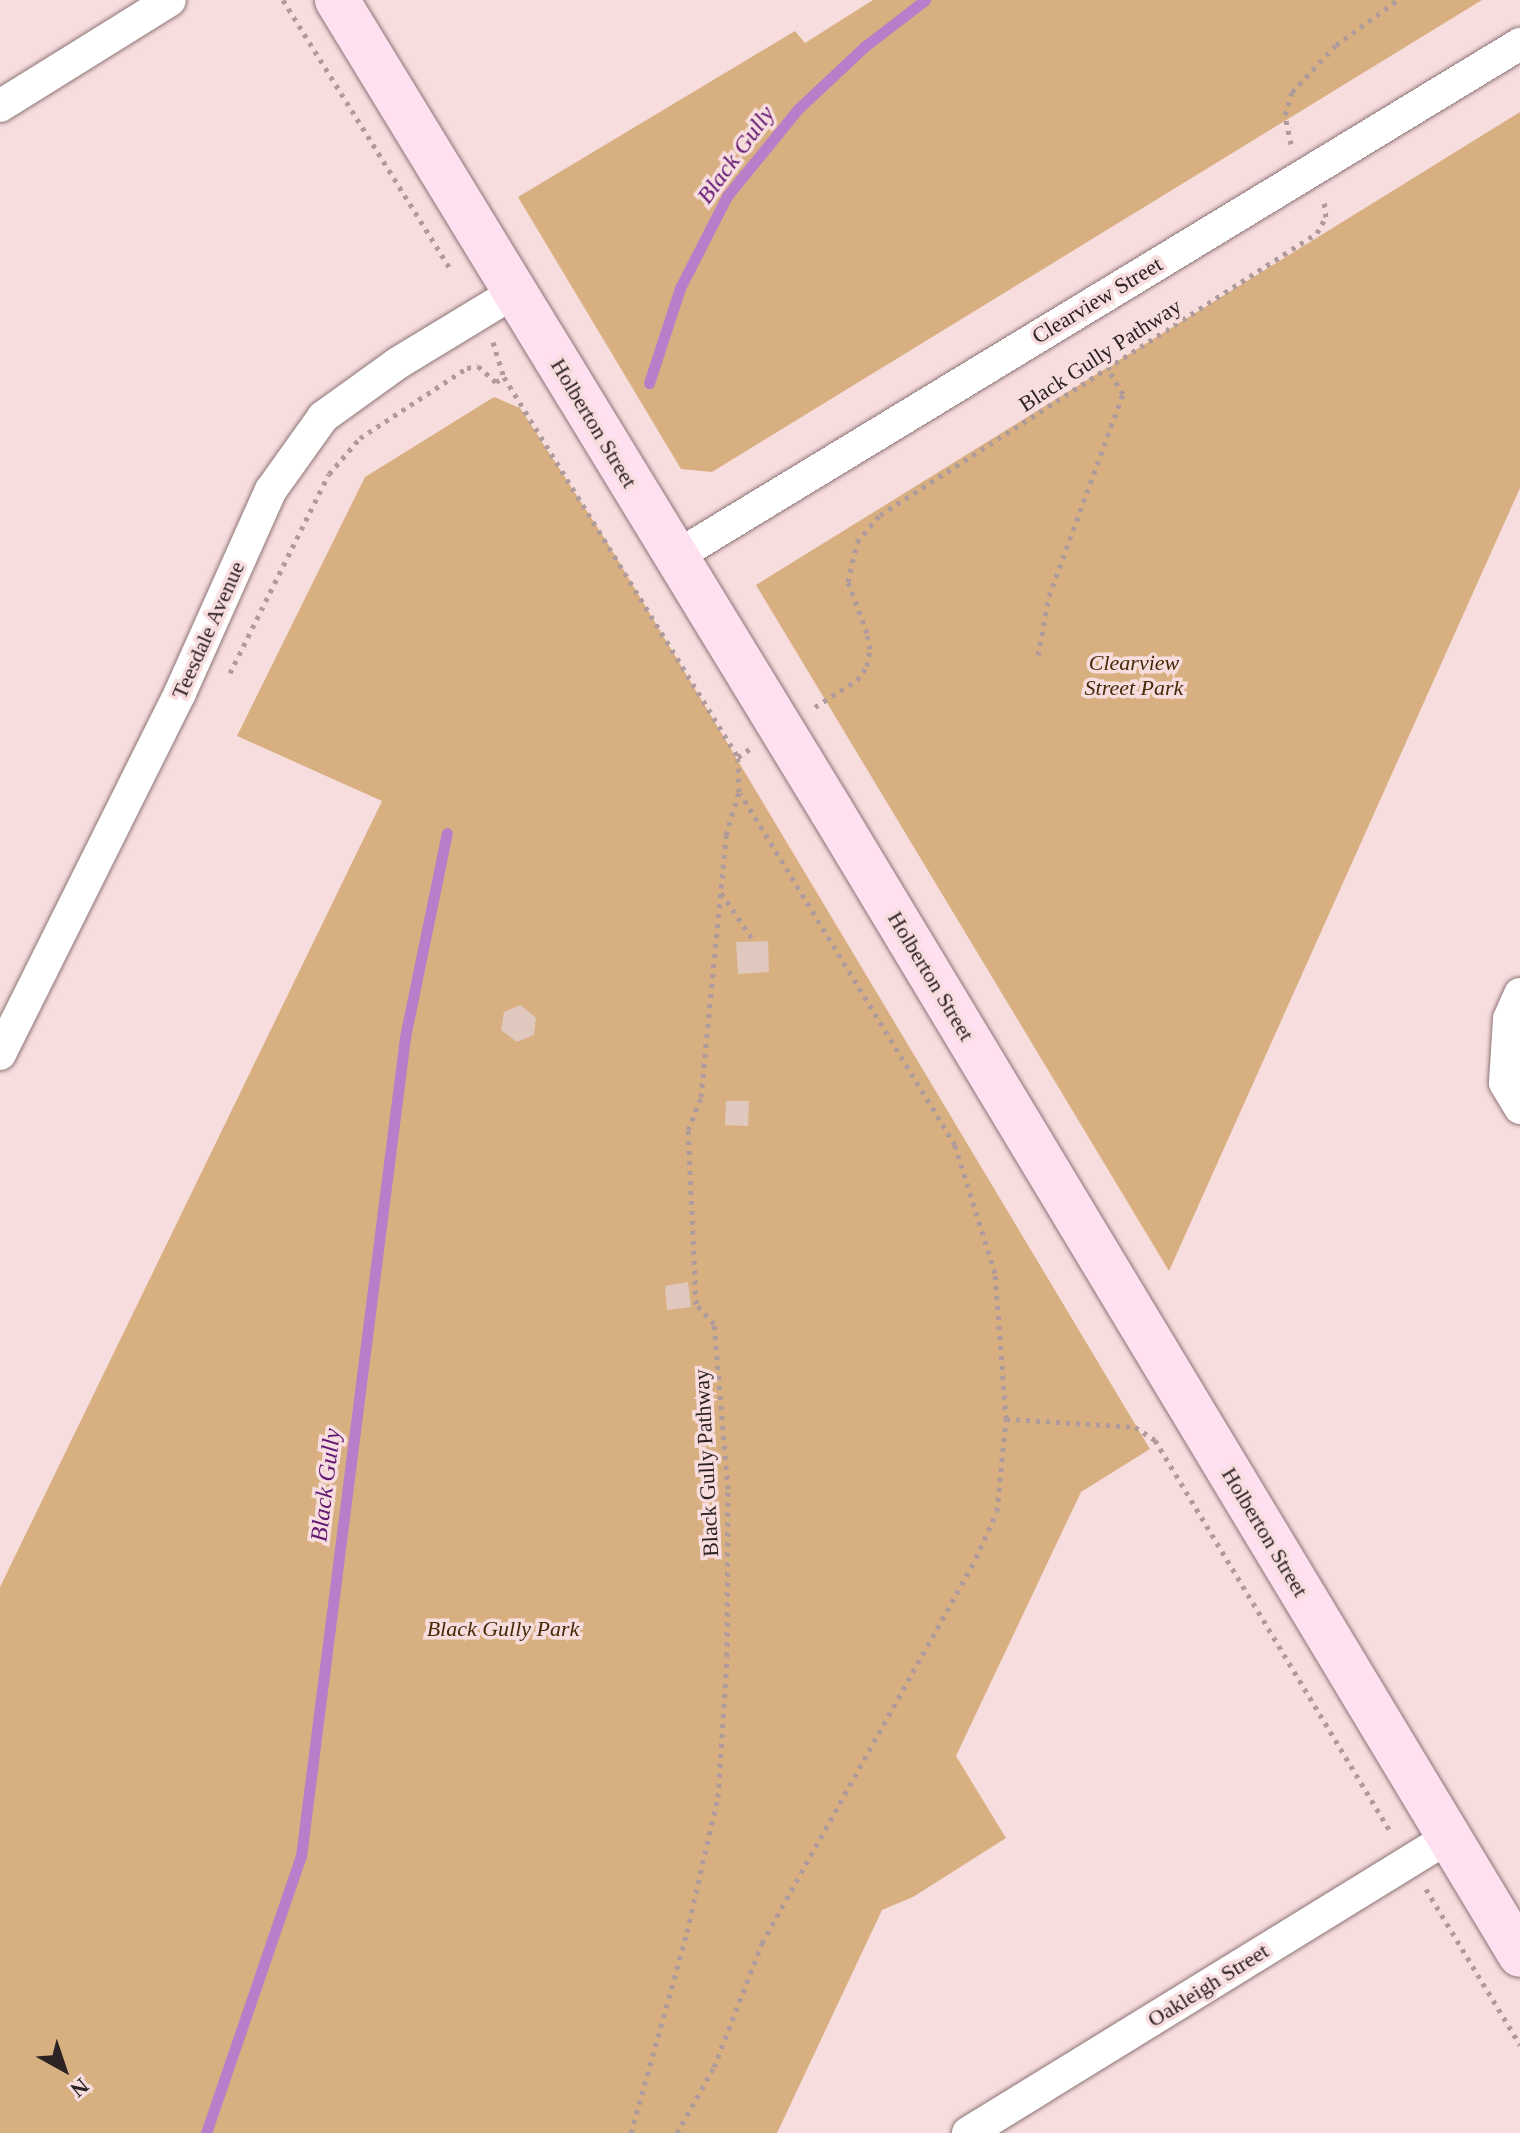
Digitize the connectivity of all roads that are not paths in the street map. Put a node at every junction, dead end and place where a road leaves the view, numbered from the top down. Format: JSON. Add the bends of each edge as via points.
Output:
{"nodes":[{"id":1,"x":170,"y":0,"type":"edge"},
{"id":2,"x":337,"y":0,"type":"edge"},
{"id":3,"x":1520,"y":44,"type":"edge"},
{"id":4,"x":0,"y":106,"type":"edge"},
{"id":5,"x":497,"y":302,"type":"junction"},
{"id":6,"x":675,"y":557,"type":"junction"},
{"id":7,"x":1520,"y":994,"type":"edge"},
{"id":8,"x":0,"y":1054,"type":"edge"},
{"id":9,"x":1520,"y":1108,"type":"edge"},
{"id":10,"x":1449,"y":1837,"type":"junction"},
{"id":11,"x":1520,"y":1955,"type":"edge"},
{"id":12,"x":968,"y":2133,"type":"edge"}],
"edges":[{"from":1,"to":4,"type":"street"},
{"from":2,"to":5,"type":"main road","name":"Holberton Street"},
{"from":3,"to":6,"type":"street","name":"Clearview Street"},
{"from":5,"to":6,"type":"main road","name":"Holberton Street"},
{"from":5,"to":8,"type":"street","name":"Teesdale Avenue","via":[[323,417],[271,490],[180,693]]},
{"from":6,"to":10,"type":"main road","name":"Holberton Street"},
{"from":7,"to":9,"type":"street","via":[[1509,1019],[1505,1083]]},
{"from":10,"to":11,"type":"main road","name":"Holberton Street"},
{"from":10,"to":12,"type":"street","name":"Oakleigh Street"}]}
